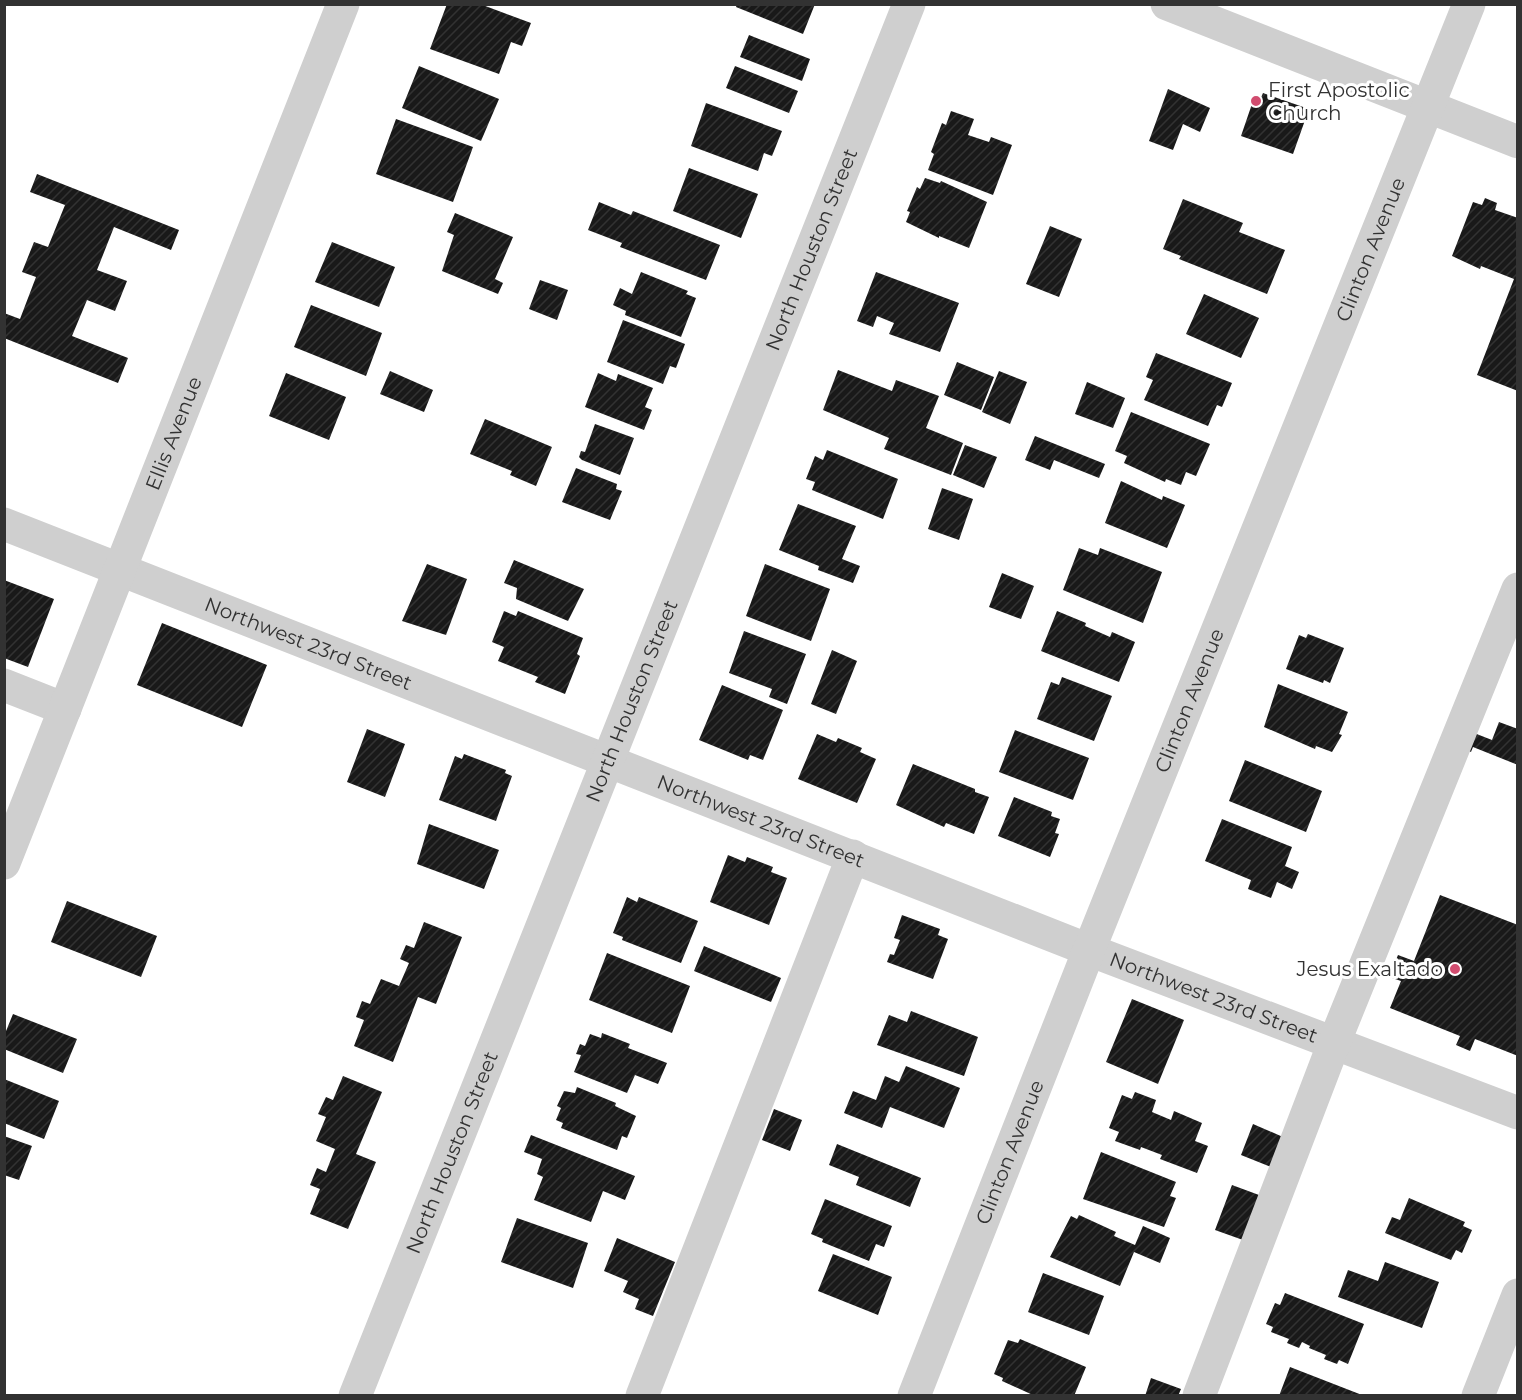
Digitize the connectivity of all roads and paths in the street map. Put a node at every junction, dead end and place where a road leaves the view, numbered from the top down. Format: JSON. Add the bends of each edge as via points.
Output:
{"nodes":[{"id":1,"x":343,"y":4,"type":"edge"},
{"id":2,"x":909,"y":4,"type":"edge"},
{"id":3,"x":1469,"y":4,"type":"edge"},
{"id":4,"x":1177,"y":6,"type":"edge"},
{"id":5,"x":1429,"y":107,"type":"junction"},
{"id":6,"x":1518,"y":142,"type":"edge"},
{"id":7,"x":4,"y":524,"type":"edge"},
{"id":8,"x":121,"y":569,"type":"junction"},
{"id":9,"x":1518,"y":589,"type":"edge"},
{"id":10,"x":4,"y":685,"type":"edge"},
{"id":11,"x":65,"y":709,"type":"junction"},
{"id":12,"x":606,"y":759,"type":"junction"},
{"id":13,"x":853,"y":856,"type":"junction"},
{"id":14,"x":4,"y":863,"type":"edge"},
{"id":15,"x":1089,"y":950,"type":"junction"},
{"id":16,"x":1335,"y":1043,"type":"junction"},
{"id":17,"x":1518,"y":1113,"type":"edge"},
{"id":18,"x":1518,"y":1294,"type":"edge"},
{"id":19,"x":355,"y":1395,"type":"edge"},
{"id":20,"x":642,"y":1395,"type":"edge"},
{"id":21,"x":914,"y":1395,"type":"edge"},
{"id":22,"x":1199,"y":1395,"type":"edge"},
{"id":23,"x":1478,"y":1395,"type":"edge"}],
"edges":[{"from":1,"to":8,"type":"street","name":"Ellis Avenue"},
{"from":2,"to":12,"type":"street","name":"North Houston Street"},
{"from":3,"to":5,"type":"street","name":"Clinton Avenue"},
{"from":4,"to":5,"type":"street"},
{"from":5,"to":6,"type":"street"},
{"from":5,"to":15,"type":"street","name":"Clinton Avenue"},
{"from":7,"to":8,"type":"street","name":"Northwest 23rd Street"},
{"from":8,"to":11,"type":"street","name":"Ellis Avenue"},
{"from":8,"to":12,"type":"street","name":"Northwest 23rd Street"},
{"from":9,"to":16,"type":"street"},
{"from":10,"to":11,"type":"street"},
{"from":11,"to":14,"type":"street","name":"Ellis Avenue"},
{"from":12,"to":13,"type":"street","name":"Northwest 23rd Street"},
{"from":12,"to":19,"type":"street","name":"North Houston Street"},
{"from":13,"to":15,"type":"street","name":"Northwest 23rd Street"},
{"from":13,"to":20,"type":"street"},
{"from":15,"to":16,"type":"street","name":"Northwest 23rd Street"},
{"from":15,"to":21,"type":"street","name":"Clinton Avenue"},
{"from":16,"to":17,"type":"street","name":"Northwest 23rd Street"},
{"from":16,"to":22,"type":"street"},
{"from":18,"to":23,"type":"street"}]}
